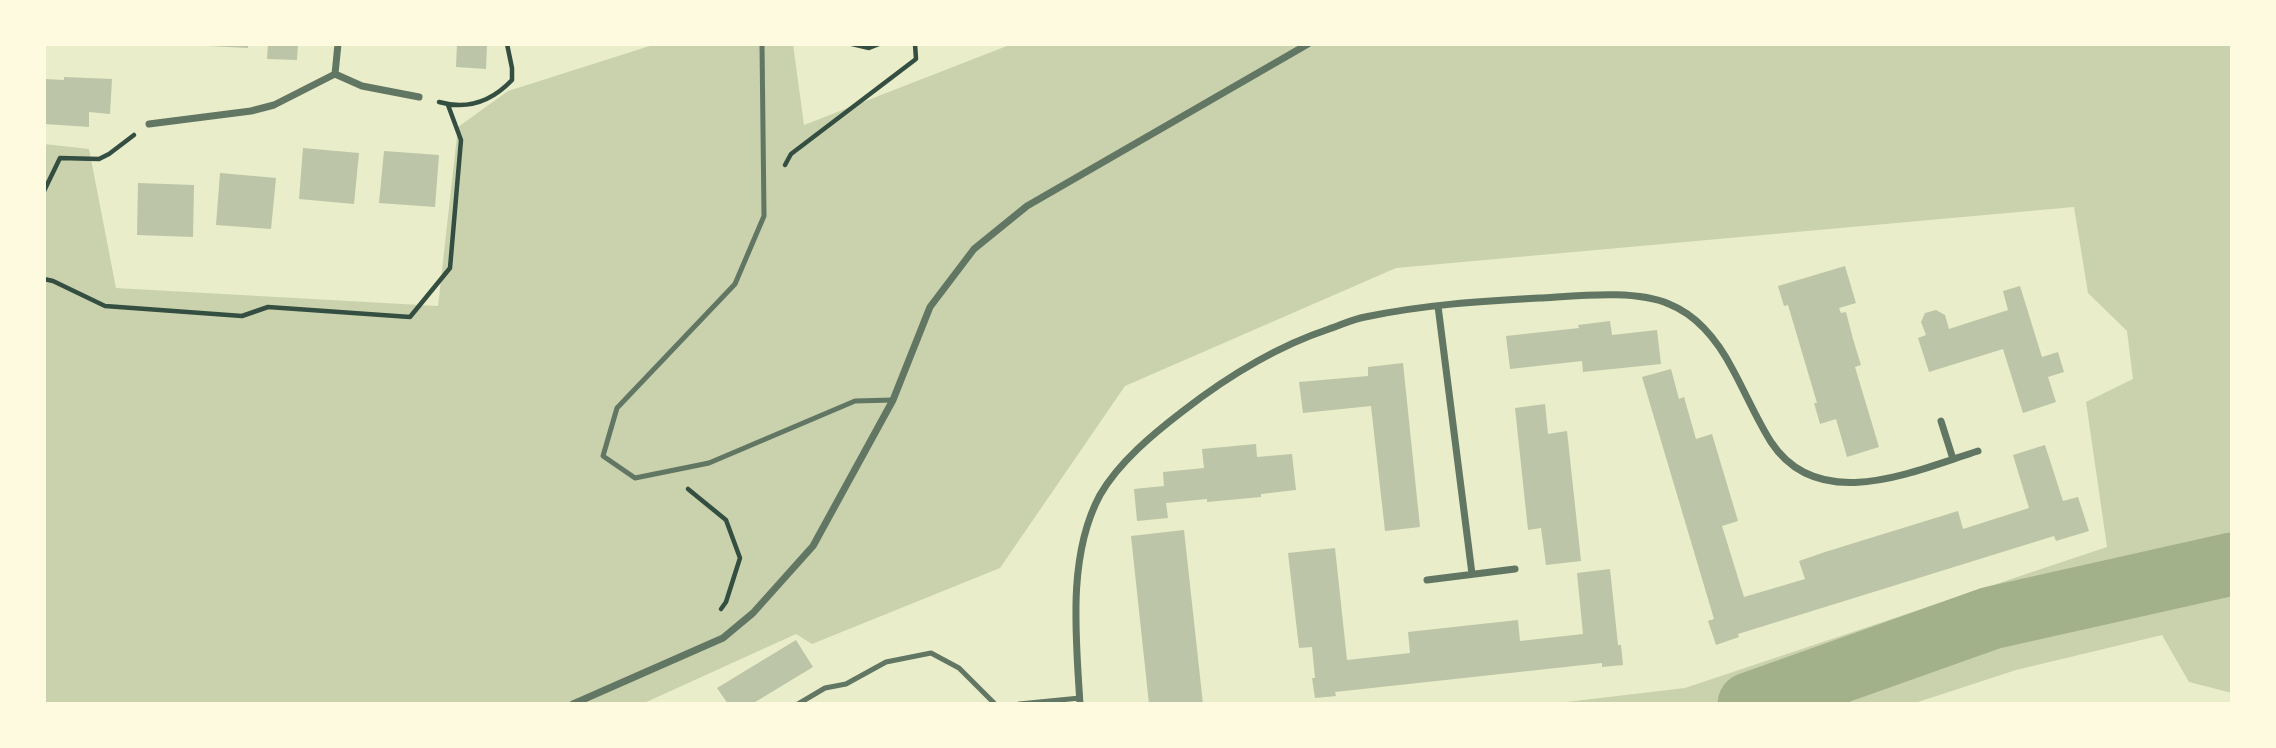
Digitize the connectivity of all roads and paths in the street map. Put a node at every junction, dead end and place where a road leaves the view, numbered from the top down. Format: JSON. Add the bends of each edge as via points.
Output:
{"nodes":[{"id":1,"x":338,"y":44,"type":"edge"},
{"id":2,"x":507,"y":44,"type":"edge"},
{"id":3,"x":762,"y":44,"type":"edge"},
{"id":4,"x":852,"y":44,"type":"edge"},
{"id":5,"x":879,"y":44,"type":"edge"},
{"id":6,"x":915,"y":44,"type":"edge"},
{"id":7,"x":1308,"y":44,"type":"edge"},
{"id":8,"x":335,"y":74,"type":"junction"},
{"id":9,"x":419,"y":97,"type":"joint"},
{"id":10,"x":448,"y":105,"type":"junction"},
{"id":11,"x":149,"y":124,"type":"joint"},
{"id":12,"x":785,"y":166,"type":"dead end"},
{"id":13,"x":44,"y":191,"type":"edge"},
{"id":14,"x":44,"y":279,"type":"edge"},
{"id":15,"x":1438,"y":306,"type":"junction"},
{"id":16,"x":893,"y":400,"type":"junction"},
{"id":17,"x":1941,"y":421,"type":"dead end"},
{"id":18,"x":1978,"y":451,"type":"dead end"},
{"id":19,"x":1953,"y":459,"type":"junction"},
{"id":20,"x":687,"y":489,"type":"dead end"},
{"id":21,"x":1515,"y":569,"type":"dead end"},
{"id":22,"x":1472,"y":574,"type":"junction"},
{"id":23,"x":1427,"y":580,"type":"dead end"},
{"id":24,"x":719,"y":612,"type":"dead end"},
{"id":25,"x":1080,"y":701,"type":"edge"},
{"id":26,"x":573,"y":704,"type":"edge"},
{"id":27,"x":798,"y":704,"type":"edge"},
{"id":28,"x":995,"y":704,"type":"edge"},
{"id":29,"x":1019,"y":704,"type":"edge"}],
"edges":[{"from":1,"to":8,"type":"street"},
{"from":2,"to":10,"type":"path","via":[[512,80],[483,101]]},
{"from":3,"to":16,"type":"lane","via":[[764,216],[735,284],[617,408],[603,456],[635,478],[709,464],[855,401]]},
{"from":4,"to":5,"type":"path","via":[[869,48]]},
{"from":6,"to":12,"type":"path","via":[[916,59],[792,154]]},
{"from":7,"to":16,"type":"street","via":[[1027,206],[974,249],[930,307]]},
{"from":8,"to":9,"type":"street","via":[[362,86]]},
{"from":8,"to":11,"type":"street","via":[[274,105]]},
{"from":9,"to":10,"type":"path"},
{"from":10,"to":14,"type":"path","via":[[461,140],[450,268],[410,317],[268,307],[243,316],[105,306]]},
{"from":11,"to":13,"type":"path","via":[[99,159],[60,158]]},
{"from":15,"to":19,"type":"street","via":[[1625,295],[1668,303],[1709,333],[1772,443],[1806,474],[1854,483],[1889,479]]},
{"from":15,"to":22,"type":"street"},
{"from":15,"to":25,"type":"street","via":[[1363,317],[1301,338],[1256,360],[1168,423],[1115,472],[1087,522],[1078,577],[1075,629]]},
{"from":16,"to":26,"type":"street","via":[[813,546],[753,612],[723,638]]},
{"from":17,"to":19,"type":"street"},
{"from":18,"to":19,"type":"street"},
{"from":20,"to":24,"type":"path","via":[[726,520],[740,558]]},
{"from":21,"to":22,"type":"street"},
{"from":22,"to":23,"type":"street"},
{"from":25,"to":29,"type":"lane"},
{"from":27,"to":28,"type":"lane","via":[[886,662],[931,653],[959,668]]}]}
